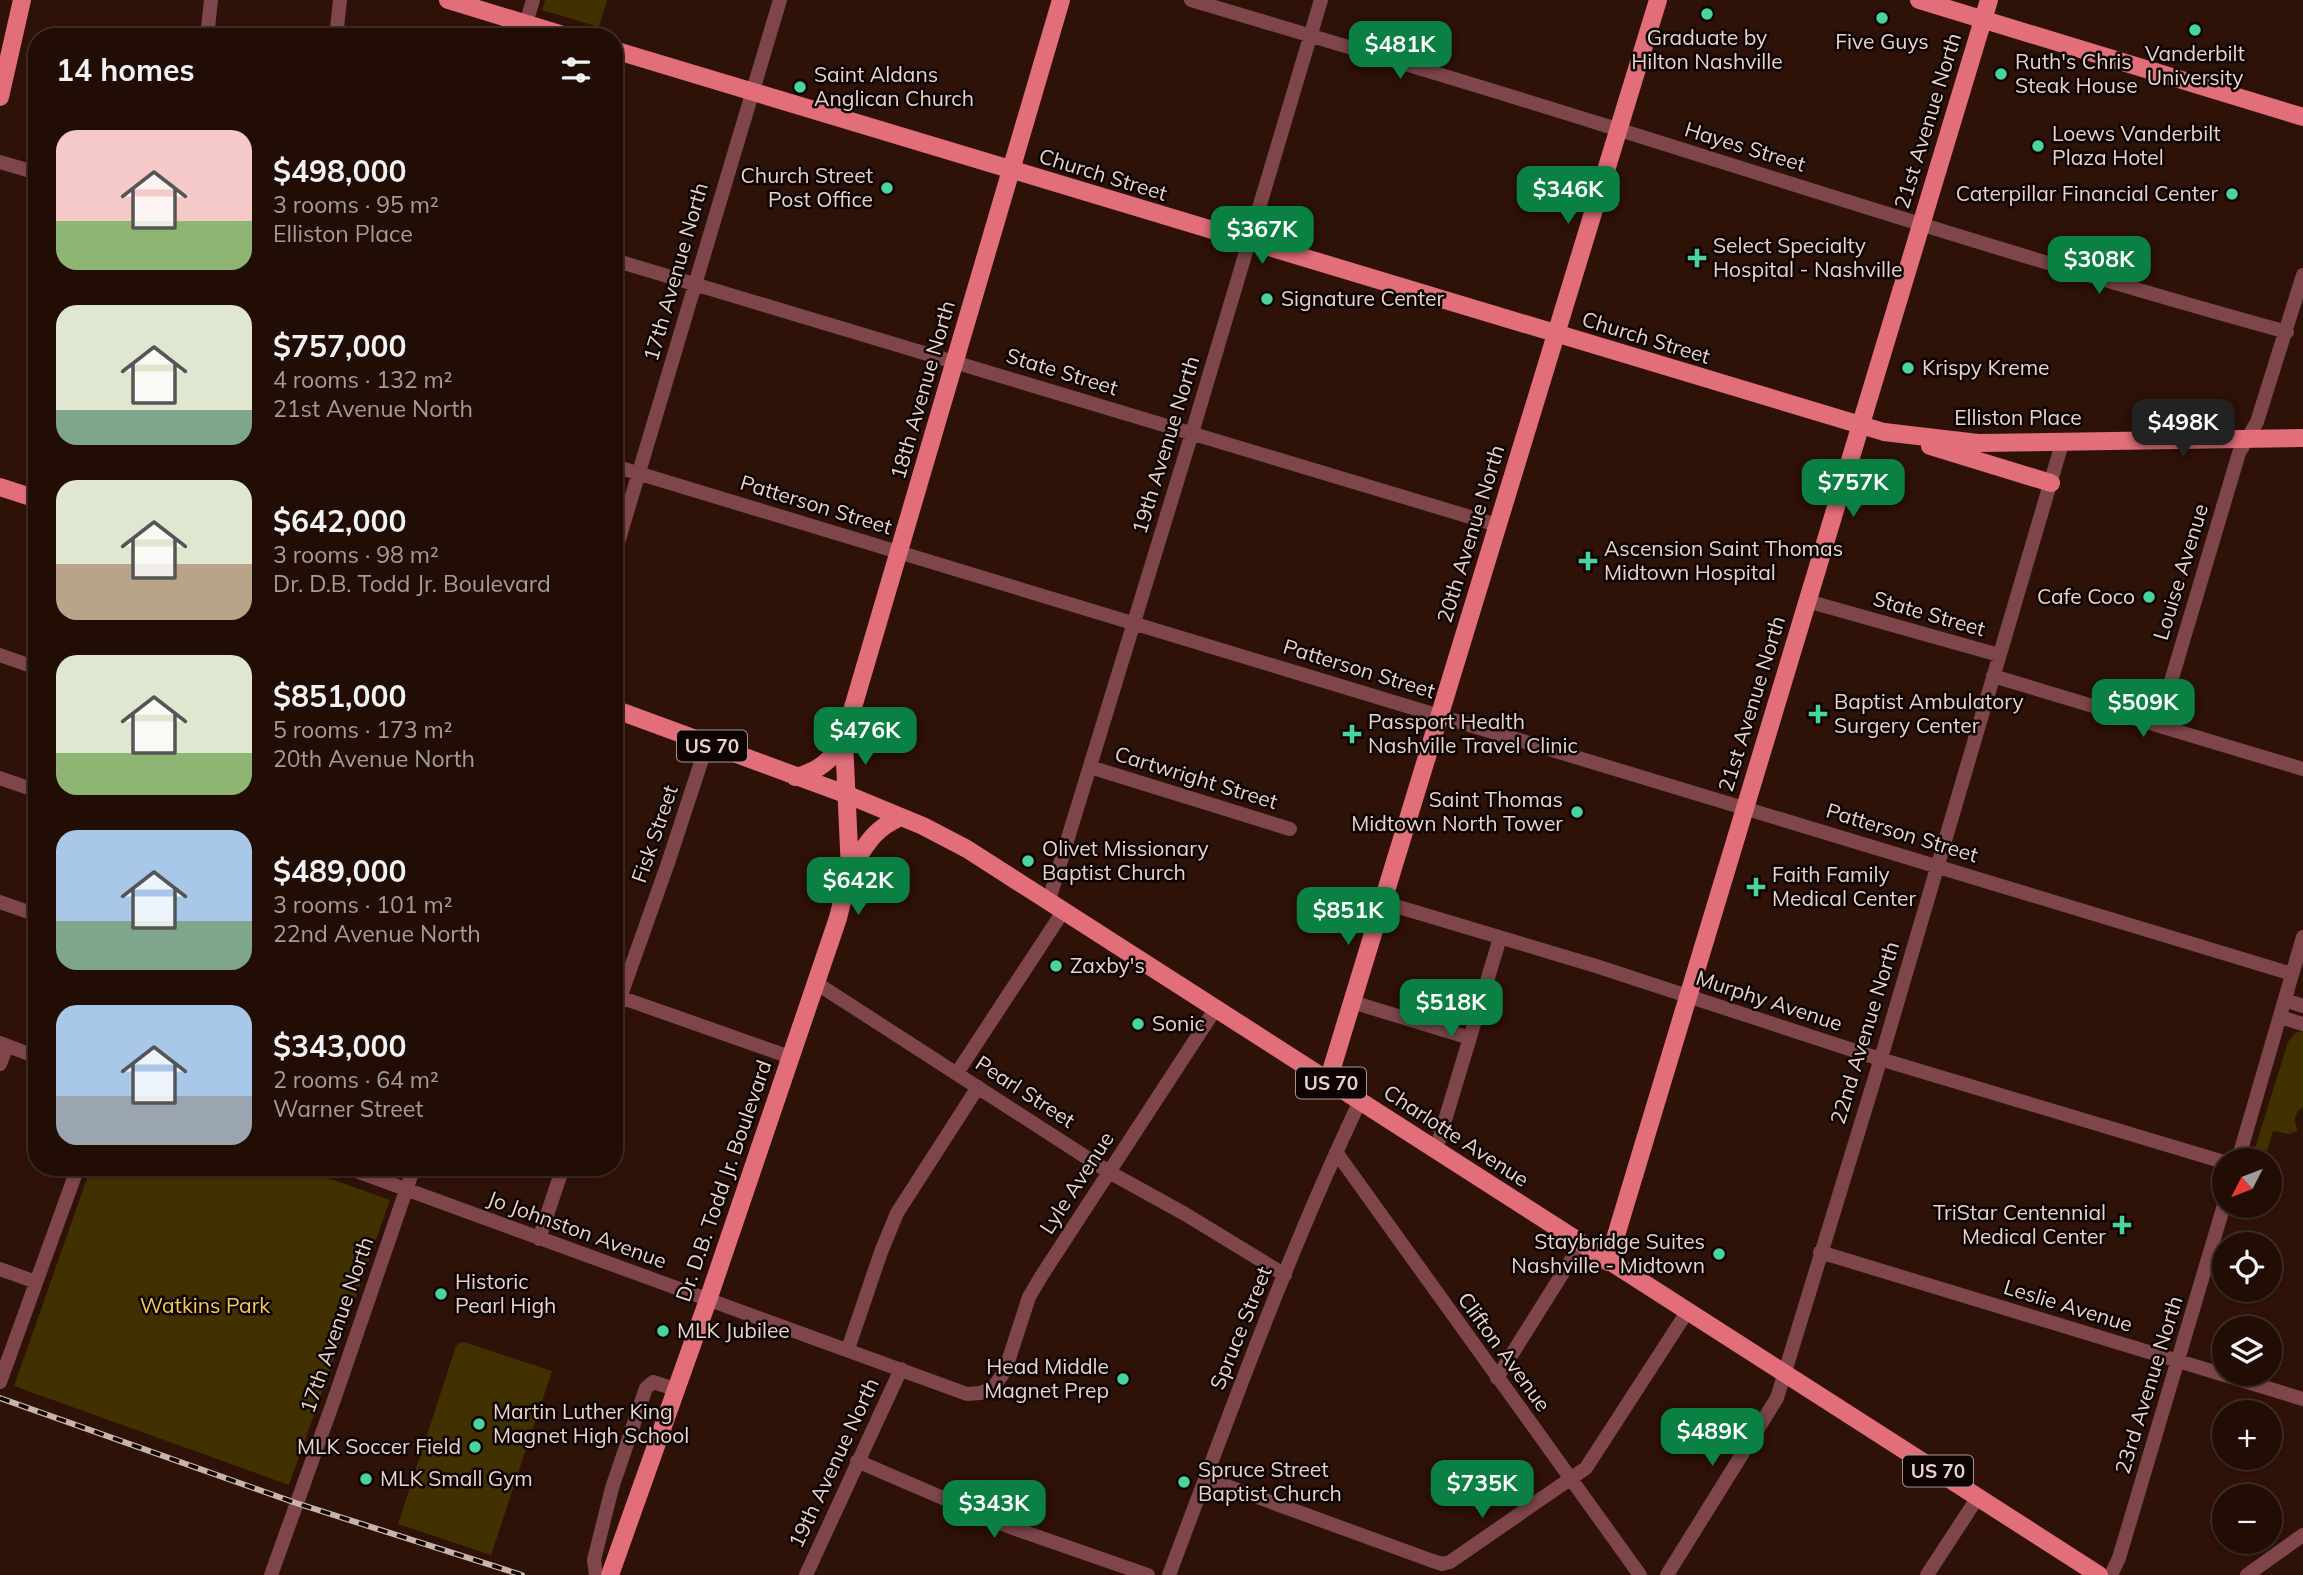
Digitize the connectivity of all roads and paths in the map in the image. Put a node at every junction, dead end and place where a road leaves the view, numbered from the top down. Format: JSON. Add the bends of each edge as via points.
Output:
{"nodes":[{"id":1,"x":22,"y":0,"type":"edge"},
{"id":2,"x":211,"y":0,"type":"edge"},
{"id":3,"x":340,"y":0,"type":"edge"},
{"id":4,"x":448,"y":0,"type":"edge"},
{"id":5,"x":533,"y":0,"type":"edge"},
{"id":6,"x":780,"y":0,"type":"edge"},
{"id":7,"x":1061,"y":0,"type":"edge"},
{"id":8,"x":1191,"y":0,"type":"edge"},
{"id":9,"x":1321,"y":0,"type":"edge"},
{"id":10,"x":1657,"y":0,"type":"edge"},
{"id":11,"x":1919,"y":0,"type":"edge"},
{"id":12,"x":1989,"y":0,"type":"edge"},
{"id":13,"x":1983,"y":19,"type":"junction"},
{"id":14,"x":526,"y":23,"type":"junction"},
{"id":15,"x":208,"y":28,"type":"edge"},
{"id":16,"x":337,"y":28,"type":"edge"},
{"id":17,"x":542,"y":28,"type":"edge"},
{"id":18,"x":1310,"y":36,"type":"junction"},
{"id":19,"x":623,"y":53,"type":"edge"},
{"id":20,"x":751,"y":93,"type":"junction"},
{"id":21,"x":0,"y":97,"type":"edge"},
{"id":22,"x":2303,"y":117,"type":"edge"},
{"id":23,"x":1618,"y":129,"type":"junction"},
{"id":24,"x":0,"y":162,"type":"edge"},
{"id":25,"x":28,"y":170,"type":"edge"},
{"id":26,"x":1010,"y":171,"type":"junction"},
{"id":27,"x":1921,"y":224,"type":"junction"},
{"id":28,"x":1248,"y":242,"type":"junction"},
{"id":29,"x":623,"y":263,"type":"edge"},
{"id":30,"x":2303,"y":275,"type":"edge"},
{"id":31,"x":695,"y":284,"type":"junction"},
{"id":32,"x":2287,"y":332,"type":"junction"},
{"id":33,"x":1555,"y":334,"type":"junction"},
{"id":34,"x":955,"y":362,"type":"junction"},
{"id":35,"x":1860,"y":426,"type":"junction"},
{"id":36,"x":1884,"y":432,"type":"junction"},
{"id":37,"x":1192,"y":433,"type":"junction"},
{"id":38,"x":2303,"y":438,"type":"edge"},
{"id":39,"x":2247,"y":439,"type":"junction"},
{"id":40,"x":2063,"y":440,"type":"junction"},
{"id":41,"x":623,"y":469,"type":"edge"},
{"id":42,"x":639,"y":474,"type":"junction"},
{"id":43,"x":2051,"y":483,"type":"junction"},
{"id":44,"x":0,"y":487,"type":"edge"},
{"id":45,"x":28,"y":496,"type":"edge"},
{"id":46,"x":1497,"y":525,"type":"junction"},
{"id":47,"x":623,"y":526,"type":"edge"},
{"id":48,"x":899,"y":552,"type":"junction"},
{"id":49,"x":1807,"y":601,"type":"junction"},
{"id":50,"x":1133,"y":623,"type":"junction"},
{"id":51,"x":0,"y":655,"type":"edge"},
{"id":52,"x":1999,"y":655,"type":"junction"},
{"id":53,"x":28,"y":665,"type":"edge"},
{"id":54,"x":1993,"y":676,"type":"junction"},
{"id":55,"x":623,"y":712,"type":"edge"},
{"id":56,"x":1439,"y":715,"type":"junction"},
{"id":57,"x":2158,"y":725,"type":"junction"},
{"id":58,"x":844,"y":741,"type":"junction"},
{"id":59,"x":707,"y":744,"type":"junction"},
{"id":60,"x":1090,"y":767,"type":"junction"},
{"id":61,"x":2303,"y":769,"type":"edge"},
{"id":62,"x":795,"y":776,"type":"junction"},
{"id":63,"x":0,"y":778,"type":"edge"},
{"id":64,"x":28,"y":788,"type":"edge"},
{"id":65,"x":848,"y":795,"type":"junction"},
{"id":66,"x":1745,"y":807,"type":"junction"},
{"id":67,"x":901,"y":817,"type":"junction"},
{"id":68,"x":1290,"y":828,"type":"dead end"},
{"id":69,"x":1937,"y":866,"type":"junction"},
{"id":70,"x":850,"y":870,"type":"junction"},
{"id":71,"x":1382,"y":902,"type":"junction"},
{"id":72,"x":1,"y":905,"type":"edge"},
{"id":73,"x":1056,"y":905,"type":"junction"},
{"id":74,"x":28,"y":912,"type":"edge"},
{"id":75,"x":2303,"y":937,"type":"edge"},
{"id":76,"x":1500,"y":938,"type":"junction"},
{"id":77,"x":2292,"y":974,"type":"junction"},
{"id":78,"x":623,"y":982,"type":"edge"},
{"id":79,"x":816,"y":983,"type":"junction"},
{"id":80,"x":623,"y":998,"type":"edge"},
{"id":81,"x":1689,"y":998,"type":"junction"},
{"id":82,"x":2285,"y":1000,"type":"junction"},
{"id":83,"x":1352,"y":1002,"type":"junction"},
{"id":84,"x":2303,"y":1006,"type":"edge"},
{"id":85,"x":1216,"y":1008,"type":"junction"},
{"id":86,"x":2280,"y":1017,"type":"junction"},
{"id":87,"x":2303,"y":1024,"type":"edge"},
{"id":88,"x":1470,"y":1038,"type":"junction"},
{"id":89,"x":4,"y":1044,"type":"edge"},
{"id":90,"x":28,"y":1053,"type":"edge"},
{"id":91,"x":790,"y":1057,"type":"junction"},
{"id":92,"x":1880,"y":1059,"type":"junction"},
{"id":93,"x":0,"y":1064,"type":"edge"},
{"id":94,"x":957,"y":1073,"type":"junction"},
{"id":95,"x":1328,"y":1081,"type":"junction"},
{"id":96,"x":978,"y":1087,"type":"junction"},
{"id":97,"x":1360,"y":1101,"type":"junction"},
{"id":98,"x":2242,"y":1148,"type":"edge"},
{"id":99,"x":1436,"y":1150,"type":"junction"},
{"id":100,"x":1336,"y":1152,"type":"junction"},
{"id":101,"x":2212,"y":1158,"type":"edge"},
{"id":102,"x":1109,"y":1172,"type":"junction"},
{"id":103,"x":75,"y":1176,"type":"edge"},
{"id":104,"x":370,"y":1176,"type":"edge"},
{"id":105,"x":411,"y":1176,"type":"edge"},
{"id":106,"x":560,"y":1176,"type":"edge"},
{"id":107,"x":407,"y":1189,"type":"junction"},
{"id":108,"x":2220,"y":1218,"type":"edge"},
{"id":109,"x":539,"y":1239,"type":"junction"},
{"id":110,"x":1581,"y":1244,"type":"junction"},
{"id":111,"x":1821,"y":1252,"type":"junction"},
{"id":112,"x":1608,"y":1262,"type":"junction"},
{"id":113,"x":0,"y":1269,"type":"edge"},
{"id":114,"x":1286,"y":1275,"type":"junction"},
{"id":115,"x":36,"y":1282,"type":"junction"},
{"id":116,"x":708,"y":1300,"type":"junction"},
{"id":117,"x":1687,"y":1312,"type":"junction"},
{"id":118,"x":848,"y":1349,"type":"junction"},
{"id":119,"x":2178,"y":1361,"type":"junction"},
{"id":120,"x":901,"y":1369,"type":"junction"},
{"id":121,"x":1784,"y":1372,"type":"junction"},
{"id":122,"x":1497,"y":1378,"type":"junction"},
{"id":123,"x":0,"y":1382,"type":"edge"},
{"id":124,"x":675,"y":1389,"type":"junction"},
{"id":125,"x":992,"y":1389,"type":"joint"},
{"id":126,"x":2303,"y":1399,"type":"edge"},
{"id":127,"x":857,"y":1461,"type":"junction"},
{"id":128,"x":1205,"y":1478,"type":"junction"},
{"id":129,"x":1569,"y":1479,"type":"junction"},
{"id":130,"x":1978,"y":1497,"type":"junction"},
{"id":131,"x":2303,"y":1535,"type":"edge"},
{"id":132,"x":271,"y":1575,"type":"edge"},
{"id":133,"x":596,"y":1575,"type":"edge"},
{"id":134,"x":610,"y":1575,"type":"edge"},
{"id":135,"x":806,"y":1575,"type":"edge"},
{"id":136,"x":1148,"y":1575,"type":"edge"},
{"id":137,"x":1169,"y":1575,"type":"edge"},
{"id":138,"x":1640,"y":1575,"type":"edge"},
{"id":139,"x":1667,"y":1575,"type":"edge"},
{"id":140,"x":1927,"y":1575,"type":"edge"},
{"id":141,"x":2099,"y":1575,"type":"edge"},
{"id":142,"x":2111,"y":1575,"type":"edge"},
{"id":143,"x":2247,"y":1575,"type":"edge"}],
"edges":[{"from":1,"to":21,"type":"main road"},
{"from":2,"to":15,"type":"street"},
{"from":3,"to":16,"type":"street"},
{"from":4,"to":14,"type":"main road"},
{"from":5,"to":14,"type":"street"},
{"from":6,"to":20,"type":"street","name":"17th Avenue North"},
{"from":7,"to":26,"type":"main road","name":"18th Avenue North"},
{"from":8,"to":18,"type":"street","name":"Hayes Street"},
{"from":9,"to":18,"type":"street","name":"19th Avenue North"},
{"from":10,"to":23,"type":"main road","name":"20th Avenue North"},
{"from":11,"to":13,"type":"main road"},
{"from":12,"to":13,"type":"main road","name":"21st Avenue North"},
{"from":13,"to":22,"type":"main road"},
{"from":13,"to":27,"type":"main road","name":"21st Avenue North"},
{"from":14,"to":17,"type":"main road"},
{"from":18,"to":23,"type":"street","name":"Hayes Street"},
{"from":18,"to":28,"type":"street","name":"19th Avenue North"},
{"from":19,"to":20,"type":"main road","name":"Church Street"},
{"from":20,"to":26,"type":"main road","name":"Church Street"},
{"from":20,"to":31,"type":"street","name":"17th Avenue North"},
{"from":23,"to":27,"type":"street","name":"Hayes Street"},
{"from":23,"to":33,"type":"main road","name":"20th Avenue North"},
{"from":24,"to":25,"type":"street"},
{"from":26,"to":28,"type":"main road","name":"Church Street"},
{"from":26,"to":34,"type":"main road","name":"18th Avenue North"},
{"from":27,"to":32,"type":"street","name":"Hayes Street"},
{"from":27,"to":35,"type":"main road","name":"21st Avenue North"},
{"from":28,"to":33,"type":"main road","name":"Church Street"},
{"from":28,"to":37,"type":"street","name":"19th Avenue North"},
{"from":29,"to":31,"type":"street","name":"State Street"},
{"from":30,"to":32,"type":"street","name":"Louise Avenue"},
{"from":31,"to":34,"type":"street","name":"State Street"},
{"from":31,"to":42,"type":"street","name":"17th Avenue North"},
{"from":32,"to":39,"type":"street","name":"Louise Avenue"},
{"from":33,"to":35,"type":"main road","name":"Church Street"},
{"from":33,"to":46,"type":"main road","name":"20th Avenue North"},
{"from":34,"to":37,"type":"street","name":"State Street"},
{"from":34,"to":48,"type":"main road","name":"18th Avenue North"},
{"from":35,"to":36,"type":"main road","name":"Elliston Place"},
{"from":35,"to":49,"type":"main road","name":"21st Avenue North"},
{"from":36,"to":40,"type":"main road","name":"Elliston Place","via":[[1978,443]]},
{"from":36,"to":43,"type":"main road"},
{"from":37,"to":46,"type":"street","name":"State Street"},
{"from":37,"to":50,"type":"street","name":"19th Avenue North"},
{"from":38,"to":39,"type":"main road","name":"Elliston Place"},
{"from":39,"to":40,"type":"main road","name":"Elliston Place"},
{"from":39,"to":57,"type":"street","name":"Louise Avenue"},
{"from":40,"to":43,"type":"street","name":"22nd Avenue North"},
{"from":41,"to":42,"type":"street","name":"Patterson Street"},
{"from":42,"to":47,"type":"street","name":"17th Avenue North"},
{"from":42,"to":48,"type":"street","name":"Patterson Street"},
{"from":43,"to":52,"type":"street","name":"22nd Avenue North"},
{"from":44,"to":45,"type":"main road"},
{"from":46,"to":56,"type":"main road","name":"20th Avenue North"},
{"from":48,"to":50,"type":"street","name":"Patterson Street"},
{"from":48,"to":58,"type":"main road","name":"18th Avenue North"},
{"from":49,"to":52,"type":"street","name":"State Street"},
{"from":49,"to":66,"type":"main road","name":"21st Avenue North"},
{"from":50,"to":56,"type":"street","name":"Patterson Street"},
{"from":50,"to":60,"type":"street","name":"19th Avenue North"},
{"from":51,"to":53,"type":"street"},
{"from":52,"to":54,"type":"street","name":"22nd Avenue North"},
{"from":54,"to":57,"type":"street"},
{"from":54,"to":69,"type":"street","name":"22nd Avenue North"},
{"from":55,"to":59,"type":"main road","name":"Charlotte Avenue","number":"US 70"},
{"from":56,"to":66,"type":"street","name":"Patterson Street"},
{"from":56,"to":71,"type":"main road","name":"20th Avenue North"},
{"from":57,"to":61,"type":"street"},
{"from":58,"to":62,"type":"main road","via":[[822,766]]},
{"from":58,"to":65,"type":"main road","name":"18th Avenue North"},
{"from":59,"to":62,"type":"main road","name":"Charlotte Avenue","number":"US 70"},
{"from":59,"to":78,"type":"street","name":"Fisk Street"},
{"from":60,"to":68,"type":"street","name":"Cartwright Street"},
{"from":60,"to":73,"type":"street","name":"19th Avenue North"},
{"from":62,"to":65,"type":"main road","name":"Charlotte Avenue","number":"US 70"},
{"from":63,"to":64,"type":"street"},
{"from":65,"to":67,"type":"main road","name":"Charlotte Avenue","number":"US 70"},
{"from":65,"to":70,"type":"main road","name":"Dr. D.B. Todd Jr. Boulevard"},
{"from":66,"to":69,"type":"street","name":"Patterson Street"},
{"from":66,"to":81,"type":"main road","name":"21st Avenue North"},
{"from":67,"to":70,"type":"main road","via":[[873,833]]},
{"from":67,"to":73,"type":"main road","name":"Charlotte Avenue","number":"US 70","via":[[967,849]]},
{"from":69,"to":77,"type":"street","name":"Patterson Street"},
{"from":69,"to":92,"type":"street","name":"22nd Avenue North"},
{"from":70,"to":79,"type":"main road","name":"Dr. D.B. Todd Jr. Boulevard"},
{"from":71,"to":76,"type":"street","name":"Murphy Avenue"},
{"from":71,"to":83,"type":"main road","name":"20th Avenue North"},
{"from":72,"to":74,"type":"street"},
{"from":73,"to":85,"type":"main road","name":"Charlotte Avenue","number":"US 70"},
{"from":73,"to":94,"type":"street","name":"19th Avenue North"},
{"from":75,"to":77,"type":"street"},
{"from":76,"to":81,"type":"street","name":"Murphy Avenue"},
{"from":76,"to":88,"type":"street"},
{"from":77,"to":82,"type":"street"},
{"from":79,"to":91,"type":"main road","name":"Dr. D.B. Todd Jr. Boulevard"},
{"from":79,"to":94,"type":"street","name":"Pearl Street"},
{"from":80,"to":91,"type":"street"},
{"from":81,"to":92,"type":"street","name":"Murphy Avenue"},
{"from":81,"to":112,"type":"main road","name":"21st Avenue North"},
{"from":82,"to":84,"type":"street"},
{"from":82,"to":86,"type":"street"},
{"from":83,"to":88,"type":"street"},
{"from":83,"to":95,"type":"main road","name":"20th Avenue North"},
{"from":85,"to":95,"type":"main road","name":"Charlotte Avenue","number":"US 70"},
{"from":85,"to":102,"type":"street","name":"Lyle Avenue"},
{"from":86,"to":87,"type":"street"},
{"from":86,"to":98,"type":"street"},
{"from":88,"to":99,"type":"street"},
{"from":89,"to":90,"type":"street"},
{"from":89,"to":93,"type":"street"},
{"from":91,"to":116,"type":"main road","name":"Dr. D.B. Todd Jr. Boulevard"},
{"from":92,"to":101,"type":"street","name":"Murphy Avenue"},
{"from":92,"to":111,"type":"street","name":"22nd Avenue North"},
{"from":94,"to":96,"type":"street","name":"Pearl Street"},
{"from":95,"to":97,"type":"main road","name":"Charlotte Avenue","number":"US 70"},
{"from":96,"to":102,"type":"street","name":"Pearl Street"},
{"from":96,"to":118,"type":"street","name":"19th Avenue North","via":[[897,1213]]},
{"from":97,"to":99,"type":"main road","name":"Charlotte Avenue","number":"US 70"},
{"from":97,"to":100,"type":"street","name":"Spruce Street"},
{"from":99,"to":110,"type":"main road","name":"Charlotte Avenue","number":"US 70"},
{"from":100,"to":114,"type":"street","name":"Spruce Street"},
{"from":100,"to":122,"type":"street","name":"Clifton Avenue"},
{"from":102,"to":114,"type":"street","name":"Pearl Street"},
{"from":102,"to":125,"type":"street","name":"Lyle Avenue","via":[[1029,1297],[1005,1371]]},
{"from":103,"to":115,"type":"street"},
{"from":104,"to":107,"type":"street","name":"Jo Johnston Avenue"},
{"from":105,"to":107,"type":"street","name":"17th Avenue North"},
{"from":106,"to":109,"type":"street"},
{"from":107,"to":109,"type":"street","name":"Jo Johnston Avenue"},
{"from":107,"to":132,"type":"street","name":"17th Avenue North"},
{"from":108,"to":119,"type":"street","name":"23rd Avenue North"},
{"from":109,"to":116,"type":"street","name":"Jo Johnston Avenue"},
{"from":110,"to":112,"type":"main road","name":"Charlotte Avenue","number":"US 70"},
{"from":110,"to":122,"type":"street"},
{"from":111,"to":119,"type":"street","name":"Leslie Avenue"},
{"from":111,"to":121,"type":"street","name":"22nd Avenue North"},
{"from":112,"to":117,"type":"main road","name":"Charlotte Avenue","number":"US 70"},
{"from":113,"to":115,"type":"street"},
{"from":114,"to":128,"type":"street","name":"Spruce Street"},
{"from":115,"to":123,"type":"street"},
{"from":116,"to":118,"type":"street","name":"Jo Johnston Avenue"},
{"from":116,"to":124,"type":"main road","name":"Dr. D.B. Todd Jr. Boulevard"},
{"from":117,"to":121,"type":"main road","name":"Charlotte Avenue","number":"US 70"},
{"from":117,"to":129,"type":"street","via":[[1589,1464]]},
{"from":118,"to":120,"type":"street","name":"Jo Johnston Avenue"},
{"from":119,"to":126,"type":"street","name":"Leslie Avenue"},
{"from":119,"to":142,"type":"street","name":"23rd Avenue North"},
{"from":120,"to":125,"type":"street","name":"Jo Johnston Avenue","via":[[967,1394]]},
{"from":120,"to":127,"type":"street","name":"19th Avenue North"},
{"from":121,"to":130,"type":"main road","name":"Charlotte Avenue","number":"US 70"},
{"from":121,"to":139,"type":"street","name":"22nd Avenue North","via":[[1777,1398]]},
{"from":122,"to":129,"type":"street","name":"Clifton Avenue"},
{"from":124,"to":133,"type":"street","via":[[653,1382],[646,1388],[612,1488],[594,1560]]},
{"from":124,"to":134,"type":"main road","name":"Dr. D.B. Todd Jr. Boulevard"},
{"from":127,"to":135,"type":"street","name":"19th Avenue North"},
{"from":127,"to":136,"type":"street","via":[[1010,1527]]},
{"from":128,"to":129,"type":"street","via":[[1442,1564],[1466,1553]]},
{"from":128,"to":137,"type":"street","name":"Spruce Street"},
{"from":129,"to":138,"type":"street","name":"Clifton Avenue"},
{"from":130,"to":140,"type":"street"},
{"from":130,"to":141,"type":"main road","name":"Charlotte Avenue","number":"US 70"},
{"from":131,"to":143,"type":"street"}]}
